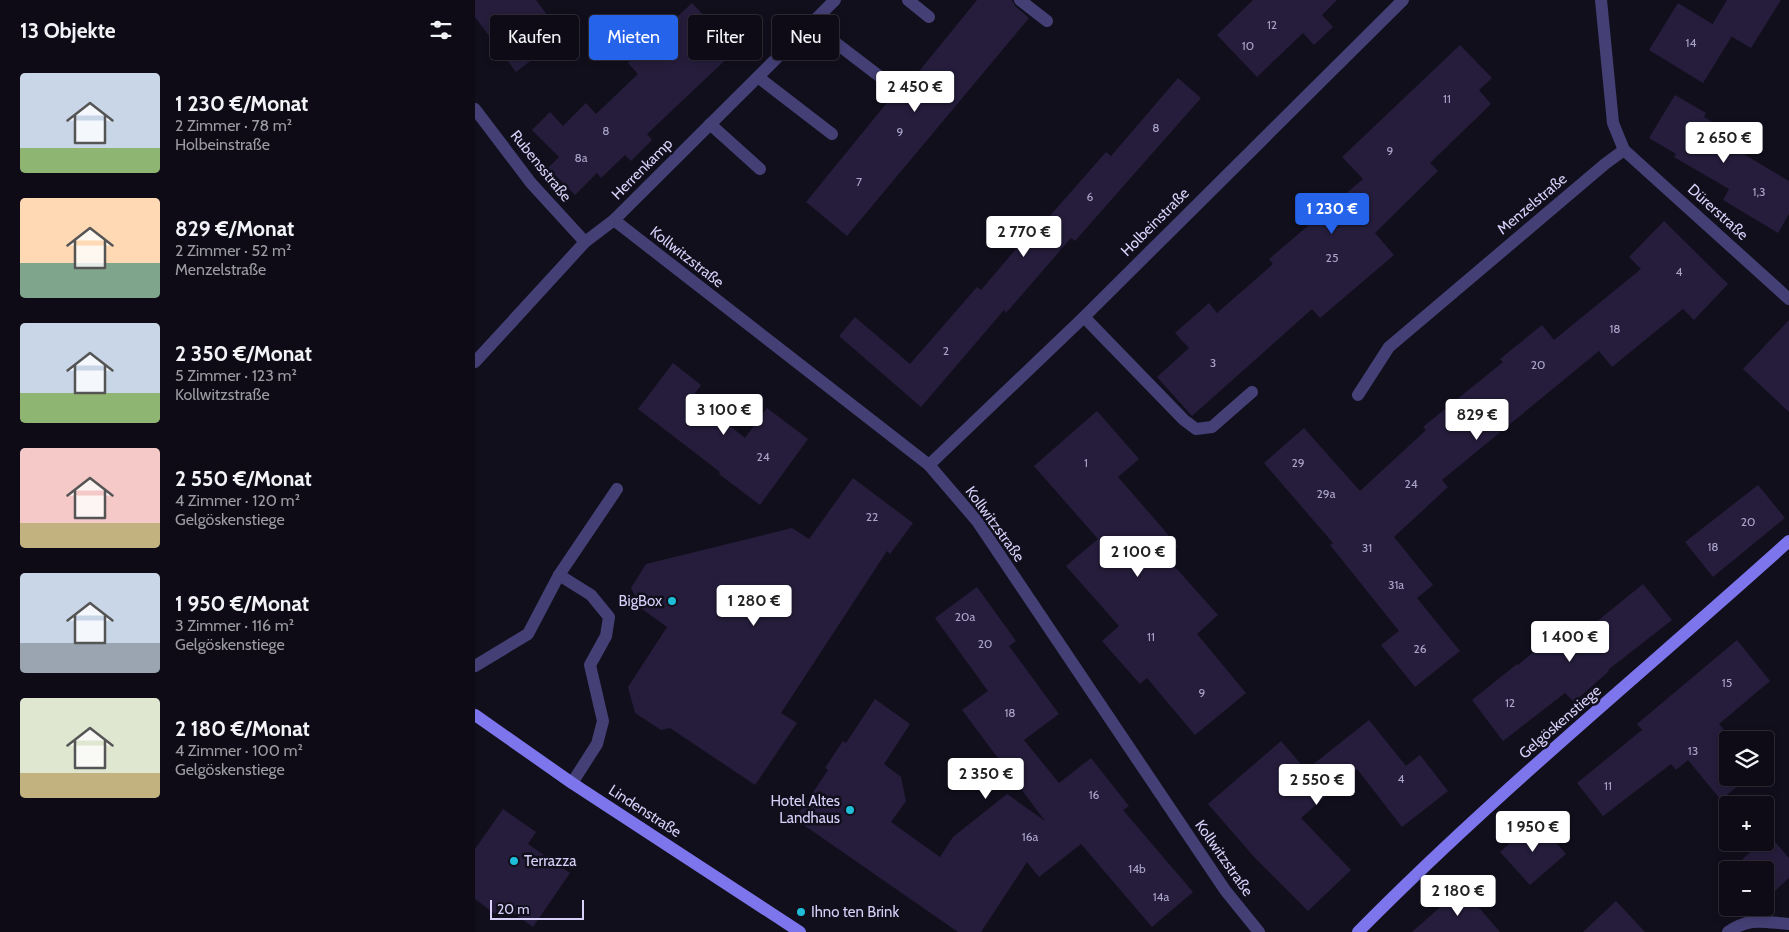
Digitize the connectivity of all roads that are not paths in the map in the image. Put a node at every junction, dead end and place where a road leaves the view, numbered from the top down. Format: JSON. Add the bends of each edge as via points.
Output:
{"nodes":[{"id":1,"x":835,"y":0,"type":"edge"},
{"id":2,"x":908,"y":0,"type":"edge"},
{"id":3,"x":1020,"y":0,"type":"edge"},
{"id":4,"x":1403,"y":0,"type":"edge"},
{"id":5,"x":1601,"y":0,"type":"edge"},
{"id":6,"x":820,"y":15,"type":"edge"},
{"id":7,"x":929,"y":17,"type":"dead end"},
{"id":8,"x":1047,"y":21,"type":"dead end"},
{"id":9,"x":839,"y":45,"type":"edge"},
{"id":10,"x":775,"y":60,"type":"edge"},
{"id":11,"x":758,"y":77,"type":"junction"},
{"id":12,"x":883,"y":79,"type":"dead end"},
{"id":13,"x":475,"y":109,"type":"edge"},
{"id":14,"x":710,"y":124,"type":"junction"},
{"id":15,"x":832,"y":134,"type":"dead end"},
{"id":16,"x":1625,"y":150,"type":"junction"},
{"id":17,"x":760,"y":169,"type":"dead end"},
{"id":18,"x":613,"y":220,"type":"junction"},
{"id":19,"x":585,"y":242,"type":"junction"},
{"id":20,"x":1789,"y":298,"type":"edge"},
{"id":21,"x":1084,"y":317,"type":"junction"},
{"id":22,"x":475,"y":362,"type":"edge"},
{"id":23,"x":1251,"y":392,"type":"dead end"},
{"id":24,"x":1358,"y":395,"type":"dead end"},
{"id":25,"x":929,"y":465,"type":"junction"},
{"id":26,"x":617,"y":489,"type":"dead end"},
{"id":27,"x":1789,"y":541,"type":"edge"},
{"id":28,"x":559,"y":575,"type":"junction"},
{"id":29,"x":475,"y":666,"type":"edge"},
{"id":30,"x":475,"y":715,"type":"edge"},
{"id":31,"x":572,"y":783,"type":"junction"},
{"id":32,"x":1789,"y":924,"type":"edge"},
{"id":33,"x":799,"y":932,"type":"edge"},
{"id":34,"x":1259,"y":932,"type":"edge"},
{"id":35,"x":1358,"y":932,"type":"edge"},
{"id":36,"x":1728,"y":932,"type":"edge"}],
"edges":[{"from":1,"to":6,"type":"street","name":"Herrenkamp"},
{"from":2,"to":7,"type":"street"},
{"from":3,"to":8,"type":"street"},
{"from":4,"to":21,"type":"street","name":"Holbeinstraße"},
{"from":5,"to":16,"type":"street","via":[[1613,122]]},
{"from":9,"to":12,"type":"street"},
{"from":10,"to":11,"type":"street","name":"Herrenkamp"},
{"from":11,"to":14,"type":"street","name":"Herrenkamp"},
{"from":11,"to":15,"type":"street"},
{"from":13,"to":19,"type":"street","name":"Rubensstraße","via":[[531,183]]},
{"from":14,"to":17,"type":"street"},
{"from":14,"to":18,"type":"street","name":"Herrenkamp"},
{"from":16,"to":20,"type":"street","name":"Dürerstraße"},
{"from":16,"to":24,"type":"street","name":"Menzelstraße","via":[[1389,347]]},
{"from":18,"to":19,"type":"street","name":"Herrenkamp"},
{"from":18,"to":25,"type":"street","name":"Kollwitzstraße"},
{"from":19,"to":22,"type":"street","name":"Herrenkamp"},
{"from":21,"to":23,"type":"street","via":[[1196,430],[1212,427]]},
{"from":21,"to":25,"type":"street","name":"Holbeinstraße"},
{"from":25,"to":34,"type":"street","name":"Kollwitzstraße","via":[[977,521],[1225,890]]},
{"from":26,"to":28,"type":"street"},
{"from":27,"to":35,"type":"street","name":"Gelgöskenstiege","via":[[1495,801]]},
{"from":28,"to":29,"type":"street","via":[[528,634]]},
{"from":28,"to":31,"type":"street","via":[[591,594],[609,617],[606,636],[590,665],[603,721],[597,744]]},
{"from":30,"to":31,"type":"street","name":"Lindenstraße"},
{"from":31,"to":33,"type":"street","name":"Lindenstraße"},
{"from":32,"to":36,"type":"street","via":[[1742,922]]}]}
